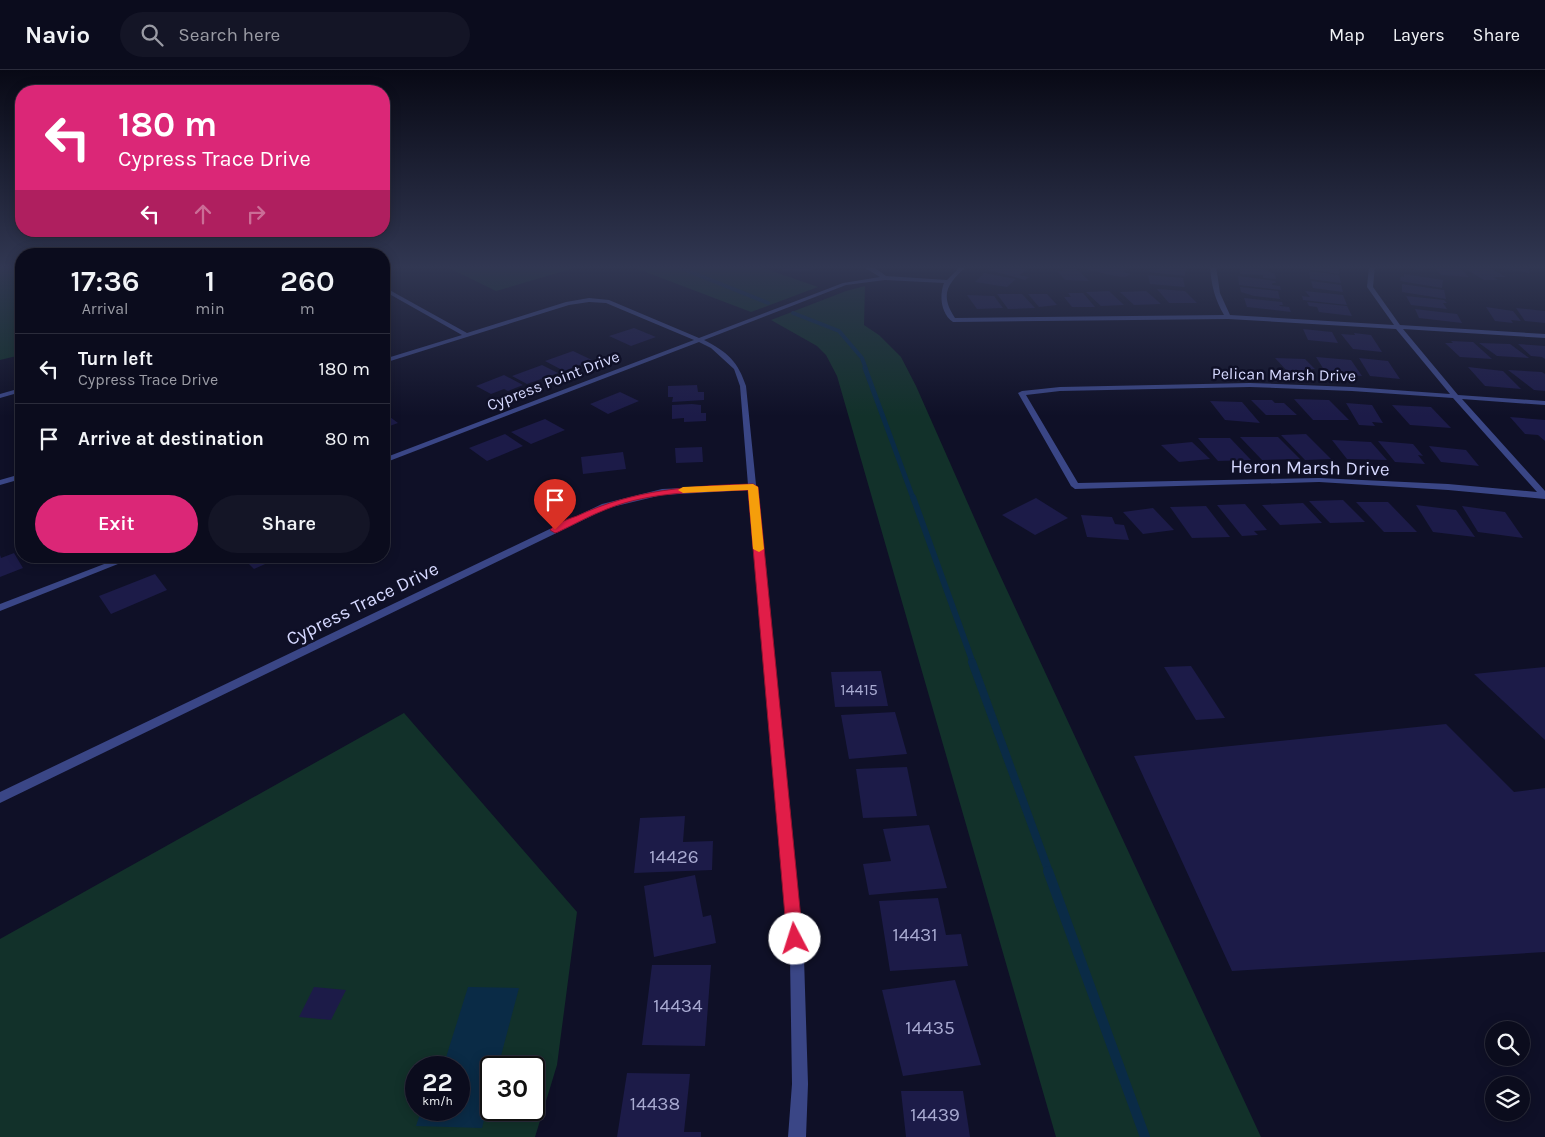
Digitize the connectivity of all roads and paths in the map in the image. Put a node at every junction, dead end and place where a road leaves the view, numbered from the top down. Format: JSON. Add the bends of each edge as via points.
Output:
{"nodes":[{"id":1,"x":431,"y":316,"type":"edge"},
{"id":2,"x":527,"y":316,"type":"edge"},
{"id":3,"x":642,"y":316,"type":"edge"},
{"id":4,"x":762,"y":316,"type":"edge"},
{"id":5,"x":950,"y":316,"type":"edge"},
{"id":6,"x":1390,"y":316,"type":"edge"},
{"id":7,"x":1228,"y":317,"type":"joint"},
{"id":8,"x":1398,"y":328,"type":"junction"},
{"id":9,"x":466,"y":335,"type":"junction"},
{"id":10,"x":1545,"y":336,"type":"edge"},
{"id":11,"x":699,"y":340,"type":"junction"},
{"id":12,"x":390,"y":359,"type":"edge"},
{"id":13,"x":15,"y":392,"type":"edge"},
{"id":14,"x":0,"y":396,"type":"edge"},
{"id":15,"x":1456,"y":397,"type":"junction"},
{"id":16,"x":1545,"y":403,"type":"edge"},
{"id":17,"x":390,"y":459,"type":"edge"},
{"id":18,"x":15,"y":478,"type":"edge"},
{"id":19,"x":0,"y":482,"type":"edge"},
{"id":20,"x":1075,"y":486,"type":"joint"},
{"id":21,"x":753,"y":487,"type":"junction"},
{"id":22,"x":1545,"y":495,"type":"edge"},
{"id":23,"x":116,"y":563,"type":"edge"},
{"id":24,"x":0,"y":608,"type":"edge"},
{"id":25,"x":0,"y":798,"type":"edge"},
{"id":26,"x":798,"y":1137,"type":"edge"}],
"edges":[{"from":1,"to":9,"type":"street"},
{"from":2,"to":9,"type":"street"},
{"from":3,"to":11,"type":"street"},
{"from":4,"to":11,"type":"street","name":"Cypress Point Drive"},
{"from":5,"to":7,"type":"street","via":[[953,320]]},
{"from":6,"to":8,"type":"street"},
{"from":7,"to":8,"type":"street"},
{"from":8,"to":10,"type":"street"},
{"from":8,"to":15,"type":"street"},
{"from":9,"to":12,"type":"street"},
{"from":11,"to":17,"type":"street","name":"Cypress Point Drive"},
{"from":11,"to":21,"type":"street","via":[[723,354],[741,378]]},
{"from":13,"to":14,"type":"street"},
{"from":15,"to":16,"type":"street","name":"Pelican Marsh Drive"},
{"from":15,"to":20,"type":"street","name":"Pelican Marsh Drive","via":[[1250,385],[1060,388],[1022,393]]},
{"from":15,"to":22,"type":"street"},
{"from":18,"to":19,"type":"street"},
{"from":20,"to":22,"type":"street","name":"Heron Marsh Drive","via":[[1319,480]]},
{"from":21,"to":25,"type":"street","name":"Cypress Trace Drive","via":[[662,492],[605,506]]},
{"from":21,"to":26,"type":"street","via":[[797,958]]},
{"from":23,"to":24,"type":"street"}]}
